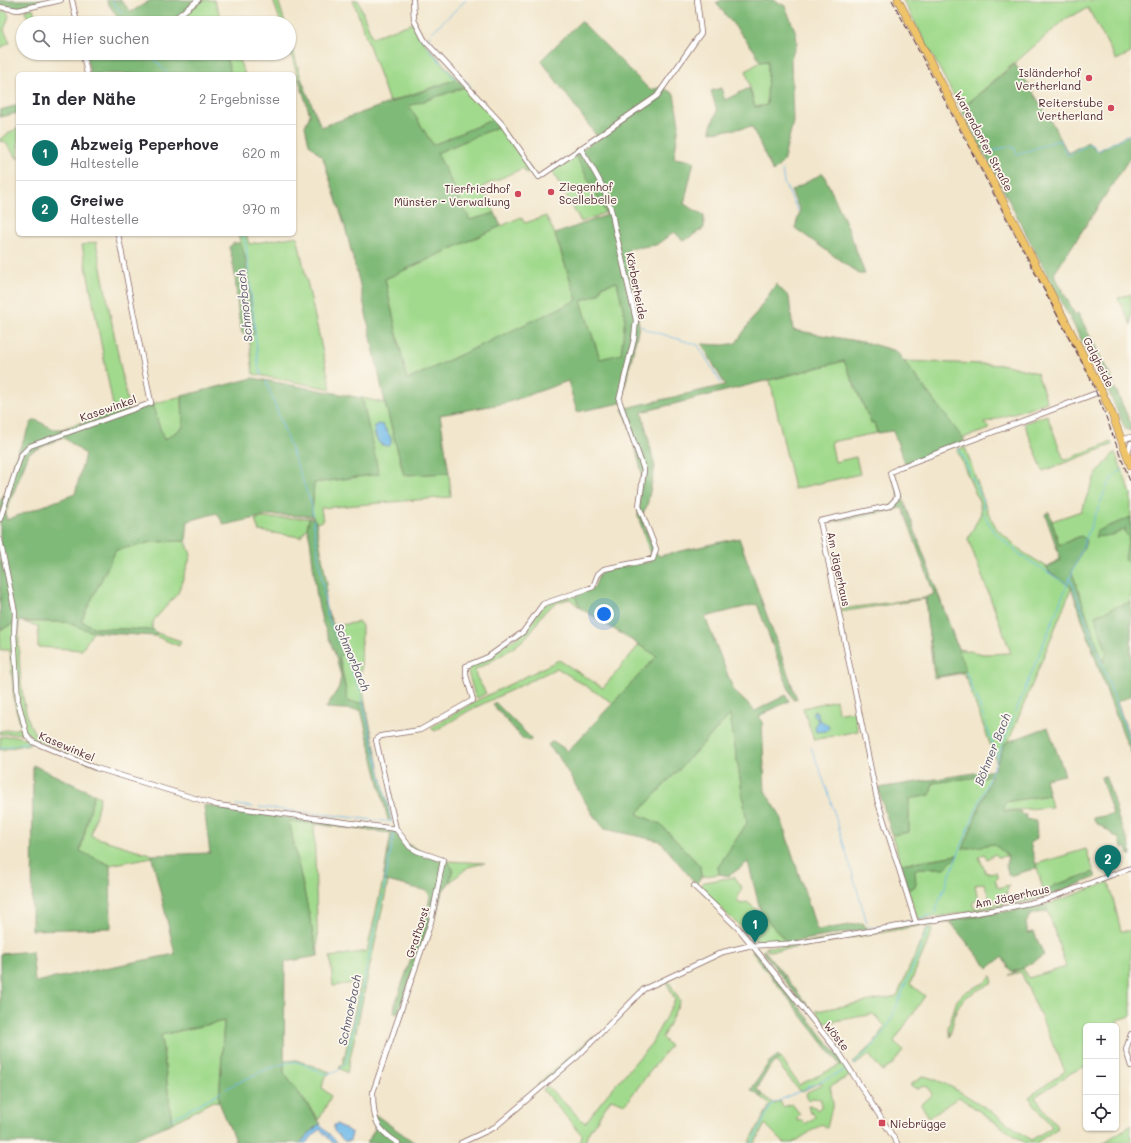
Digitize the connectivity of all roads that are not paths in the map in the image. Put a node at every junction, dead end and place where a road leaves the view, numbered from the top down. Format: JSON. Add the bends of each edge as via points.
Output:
{"nodes":[{"id":1,"x":61,"y":0,"type":"edge"},
{"id":2,"x":72,"y":0,"type":"edge"},
{"id":3,"x":198,"y":0,"type":"edge"},
{"id":4,"x":413,"y":0,"type":"edge"},
{"id":5,"x":697,"y":0,"type":"edge"},
{"id":6,"x":898,"y":0,"type":"edge"},
{"id":7,"x":0,"y":7,"type":"edge"},
{"id":8,"x":75,"y":16,"type":"edge"},
{"id":9,"x":178,"y":16,"type":"edge"},
{"id":10,"x":84,"y":60,"type":"edge"},
{"id":11,"x":87,"y":72,"type":"edge"},
{"id":12,"x":581,"y":149,"type":"junction"},
{"id":13,"x":118,"y":236,"type":"edge"},
{"id":14,"x":1051,"y":292,"type":"joint"},
{"id":15,"x":1102,"y":391,"type":"junction"},
{"id":16,"x":1131,"y":437,"type":"edge"},
{"id":17,"x":1122,"y":440,"type":"junction"},
{"id":18,"x":1131,"y":443,"type":"edge"},
{"id":19,"x":1127,"y":455,"type":"junction"},
{"id":20,"x":1131,"y":466,"type":"edge"},
{"id":21,"x":0,"y":519,"type":"edge"},
{"id":22,"x":0,"y":540,"type":"edge"},
{"id":23,"x":376,"y":740,"type":"joint"},
{"id":24,"x":396,"y":829,"type":"junction"},
{"id":25,"x":1131,"y":868,"type":"edge"},
{"id":26,"x":694,"y":886,"type":"dead end"},
{"id":27,"x":916,"y":923,"type":"junction"},
{"id":28,"x":753,"y":946,"type":"junction"},
{"id":29,"x":1131,"y":1034,"type":"edge"},
{"id":30,"x":1131,"y":1066,"type":"edge"},
{"id":31,"x":398,"y":1143,"type":"edge"},
{"id":32,"x":461,"y":1143,"type":"edge"},
{"id":33,"x":898,"y":1143,"type":"edge"}],
"edges":[{"from":1,"to":7,"type":"street","via":[[18,10]]},
{"from":2,"to":8,"type":"street"},
{"from":3,"to":9,"type":"street"},
{"from":4,"to":12,"type":"street","via":[[414,20],[425,41],[502,124],[536,175],[543,176]]},
{"from":5,"to":12,"type":"street","via":[[701,33],[657,96]]},
{"from":6,"to":14,"type":"main road","name":"Warendorfer Straße"},
{"from":10,"to":11,"type":"street"},
{"from":12,"to":23,"type":"street","name":"Körberheide","via":[[603,184],[612,209],[636,320],[619,400],[644,470],[639,506],[656,549],[653,559],[604,569],[598,574],[593,587],[543,604],[523,632],[488,657],[466,666],[473,700],[420,730],[381,736]]},
{"from":13,"to":21,"type":"street","name":"Kasewinkel","via":[[151,403],[30,446],[21,456]]},
{"from":14,"to":15,"type":"main road","name":"Galgheide"},
{"from":15,"to":17,"type":"main road","name":"Galgheide"},
{"from":15,"to":27,"type":"street","name":"Am Jägerhaus","via":[[900,467],[890,473],[897,496],[889,506],[820,521],[877,799]]},
{"from":16,"to":17,"type":"street"},
{"from":17,"to":19,"type":"main road","name":"Galgheide"},
{"from":18,"to":19,"type":"street"},
{"from":19,"to":20,"type":"main road","name":"Galgheide"},
{"from":22,"to":24,"type":"street","name":"Kasewinkel","via":[[15,612],[18,701],[27,736],[33,742],[96,768],[204,801],[246,810]]},
{"from":23,"to":24,"type":"street","name":"Grafhorst"},
{"from":24,"to":31,"type":"street","name":"Grafhorst","via":[[410,847],[443,860],[431,922],[373,1092],[374,1116],[378,1126]]},
{"from":25,"to":27,"type":"street","name":"Am Jägerhaus","via":[[1047,899]]},
{"from":26,"to":28,"type":"street","name":"Wöste"},
{"from":27,"to":28,"type":"street","name":"Am Jägerhaus","via":[[799,943]]},
{"from":28,"to":32,"type":"street","via":[[723,952],[650,985],[637,995],[578,1056],[495,1127]]},
{"from":28,"to":33,"type":"street","name":"Wöste","via":[[847,1064]]},
{"from":29,"to":30,"type":"street","via":[[1126,1050]]}]}
